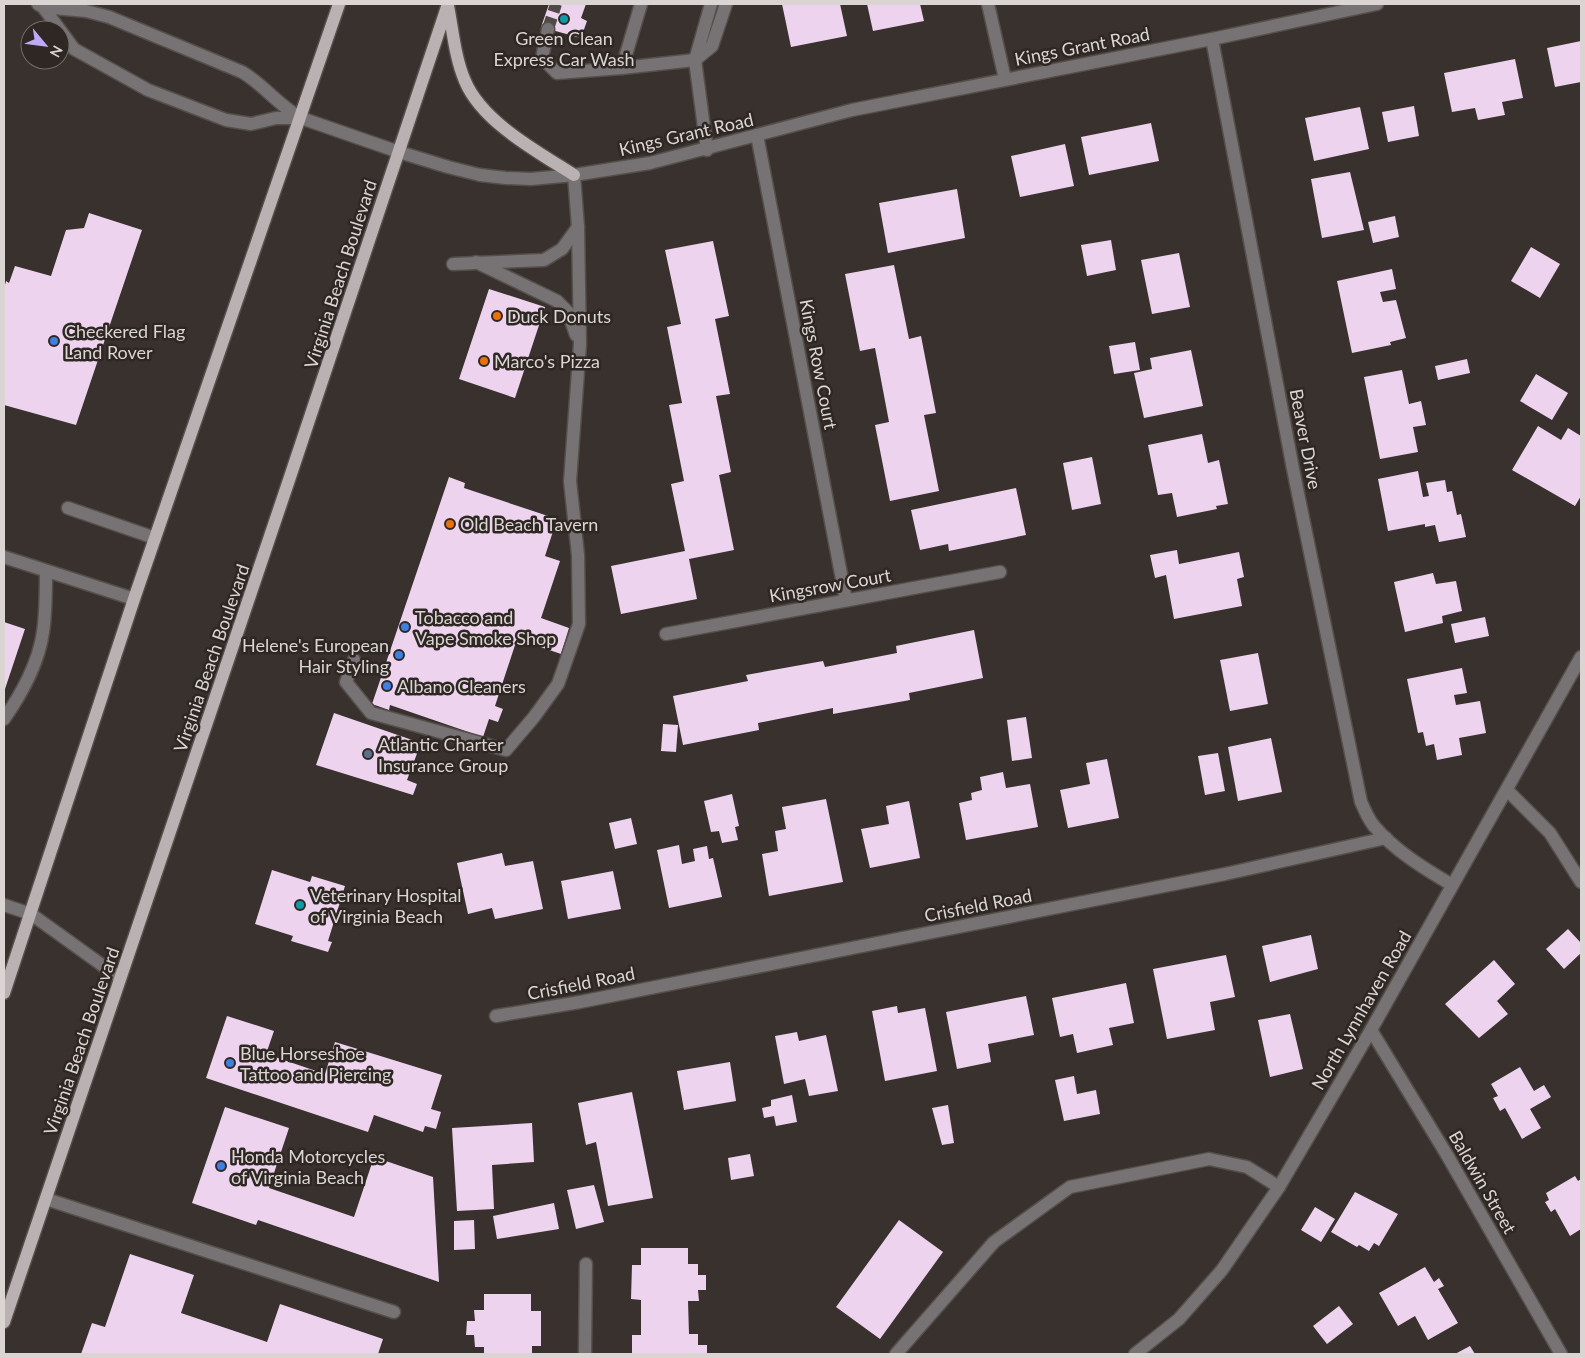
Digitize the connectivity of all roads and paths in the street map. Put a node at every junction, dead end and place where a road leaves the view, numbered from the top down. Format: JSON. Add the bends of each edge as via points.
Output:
{"nodes":[{"id":1,"x":339,"y":4,"type":"edge"},
{"id":2,"x":448,"y":4,"type":"edge"},
{"id":3,"x":641,"y":4,"type":"edge"},
{"id":4,"x":710,"y":4,"type":"edge"},
{"id":5,"x":726,"y":4,"type":"edge"},
{"id":6,"x":988,"y":4,"type":"edge"},
{"id":7,"x":1377,"y":4,"type":"edge"},
{"id":8,"x":42,"y":5,"type":"edge"},
{"id":9,"x":548,"y":29,"type":"tunnel mouth"},
{"id":10,"x":1212,"y":39,"type":"junction"},
{"id":11,"x":695,"y":60,"type":"junction"},
{"id":12,"x":622,"y":68,"type":"junction"},
{"id":13,"x":1005,"y":79,"type":"junction"},
{"id":14,"x":301,"y":118,"type":"junction"},
{"id":15,"x":757,"y":135,"type":"junction"},
{"id":16,"x":707,"y":150,"type":"junction"},
{"id":17,"x":399,"y":152,"type":"junction"},
{"id":18,"x":574,"y":175,"type":"junction"},
{"id":19,"x":578,"y":227,"type":"junction"},
{"id":20,"x":476,"y":262,"type":"junction"},
{"id":21,"x":453,"y":264,"type":"dead end"},
{"id":22,"x":580,"y":344,"type":"junction"},
{"id":23,"x":68,"y":508,"type":"dead end"},
{"id":24,"x":155,"y":538,"type":"junction"},
{"id":25,"x":4,"y":557,"type":"edge"},
{"id":26,"x":46,"y":571,"type":"junction"},
{"id":27,"x":1000,"y":572,"type":"dead end"},
{"id":28,"x":134,"y":599,"type":"junction"},
{"id":29,"x":846,"y":600,"type":"junction"},
{"id":30,"x":666,"y":634,"type":"dead end"},
{"id":31,"x":1581,"y":657,"type":"edge"},
{"id":32,"x":354,"y":660,"type":"dead end"},
{"id":33,"x":4,"y":719,"type":"edge"},
{"id":34,"x":1507,"y":790,"type":"junction"},
{"id":35,"x":1386,"y":838,"type":"junction"},
{"id":36,"x":1581,"y":882,"type":"edge"},
{"id":37,"x":1452,"y":885,"type":"junction"},
{"id":38,"x":4,"y":905,"type":"edge"},
{"id":39,"x":31,"y":914,"type":"junction"},
{"id":40,"x":120,"y":978,"type":"junction"},
{"id":41,"x":4,"y":993,"type":"edge"},
{"id":42,"x":496,"y":1016,"type":"dead end"},
{"id":43,"x":1371,"y":1030,"type":"junction"},
{"id":44,"x":1279,"y":1187,"type":"junction"},
{"id":45,"x":46,"y":1199,"type":"junction"},
{"id":46,"x":586,"y":1264,"type":"dead end"},
{"id":47,"x":394,"y":1312,"type":"dead end"},
{"id":48,"x":4,"y":1322,"type":"edge"},
{"id":49,"x":585,"y":1354,"type":"edge"},
{"id":50,"x":896,"y":1354,"type":"edge"},
{"id":51,"x":1135,"y":1354,"type":"edge"},
{"id":52,"x":1561,"y":1354,"type":"edge"}],
"edges":[{"from":1,"to":14,"type":"main road"},
{"from":2,"to":17,"type":"main road","name":"Virginia Beach Boulevard"},
{"from":2,"to":18,"type":"main road","via":[[465,82],[476,99],[523,142]]},
{"from":3,"to":12,"type":"street"},
{"from":4,"to":11,"type":"street"},
{"from":5,"to":11,"type":"street","via":[[712,46]]},
{"from":6,"to":13,"type":"street"},
{"from":7,"to":10,"type":"street","name":"Kings Grant Road"},
{"from":8,"to":14,"type":"street","via":[[109,17],[242,72]]},
{"from":8,"to":14,"type":"street","name":"Kings Grant Road","via":[[74,49],[148,90],[235,122],[251,124],[276,118]]},
{"from":9,"to":12,"type":"street","via":[[542,58],[557,73]]},
{"from":10,"to":13,"type":"street","name":"Kings Grant Road"},
{"from":10,"to":35,"type":"street","name":"Beaver Drive","via":[[1361,802],[1373,824]]},
{"from":11,"to":12,"type":"street"},
{"from":11,"to":16,"type":"street"},
{"from":13,"to":15,"type":"street","name":"Kings Grant Road","via":[[852,110]]},
{"from":14,"to":17,"type":"street","name":"Kings Grant Road"},
{"from":14,"to":24,"type":"main road"},
{"from":15,"to":16,"type":"street","name":"Kings Grant Road"},
{"from":15,"to":29,"type":"street","name":"Kings Row Court"},
{"from":16,"to":18,"type":"street","name":"Kings Grant Road"},
{"from":17,"to":18,"type":"street","name":"Kings Grant Road","via":[[480,175],[531,179]]},
{"from":17,"to":40,"type":"main road","name":"Virginia Beach Boulevard"},
{"from":18,"to":19,"type":"street"},
{"from":19,"to":20,"type":"street","via":[[562,250],[544,260]]},
{"from":19,"to":22,"type":"street"},
{"from":20,"to":21,"type":"street"},
{"from":20,"to":22,"type":"street","via":[[557,301],[568,312]]},
{"from":22,"to":32,"type":"street","via":[[570,482],[578,555],[579,624],[558,684],[506,750],[371,712],[346,682]]},
{"from":23,"to":24,"type":"street"},
{"from":24,"to":28,"type":"main road"},
{"from":25,"to":26,"type":"street"},
{"from":26,"to":28,"type":"street"},
{"from":26,"to":33,"type":"street","via":[[43,634],[24,685]]},
{"from":27,"to":29,"type":"street","name":"Kingsrow Court"},
{"from":28,"to":39,"type":"main road"},
{"from":29,"to":30,"type":"street","name":"Kingsrow Court"},
{"from":31,"to":34,"type":"street","name":"North Lynnhaven Road"},
{"from":34,"to":36,"type":"street","via":[[1550,833]]},
{"from":34,"to":37,"type":"street","name":"North Lynnhaven Road"},
{"from":35,"to":37,"type":"street"},
{"from":35,"to":42,"type":"street","name":"Crisfield Road","via":[[1215,876]]},
{"from":37,"to":43,"type":"street","name":"North Lynnhaven Road"},
{"from":38,"to":39,"type":"street"},
{"from":39,"to":40,"type":"street"},
{"from":39,"to":41,"type":"main road"},
{"from":40,"to":45,"type":"main road","name":"Virginia Beach Boulevard"},
{"from":43,"to":44,"type":"street","name":"North Lynnhaven Road"},
{"from":43,"to":52,"type":"street","name":"Baldwin Street"},
{"from":44,"to":50,"type":"street","via":[[1247,1168],[1209,1160],[1070,1187],[994,1242]]},
{"from":44,"to":51,"type":"street","name":"North Lynnhaven Road","via":[[1222,1270],[1179,1320]]},
{"from":45,"to":47,"type":"street"},
{"from":45,"to":48,"type":"main road","name":"Virginia Beach Boulevard"},
{"from":46,"to":49,"type":"street"}]}
